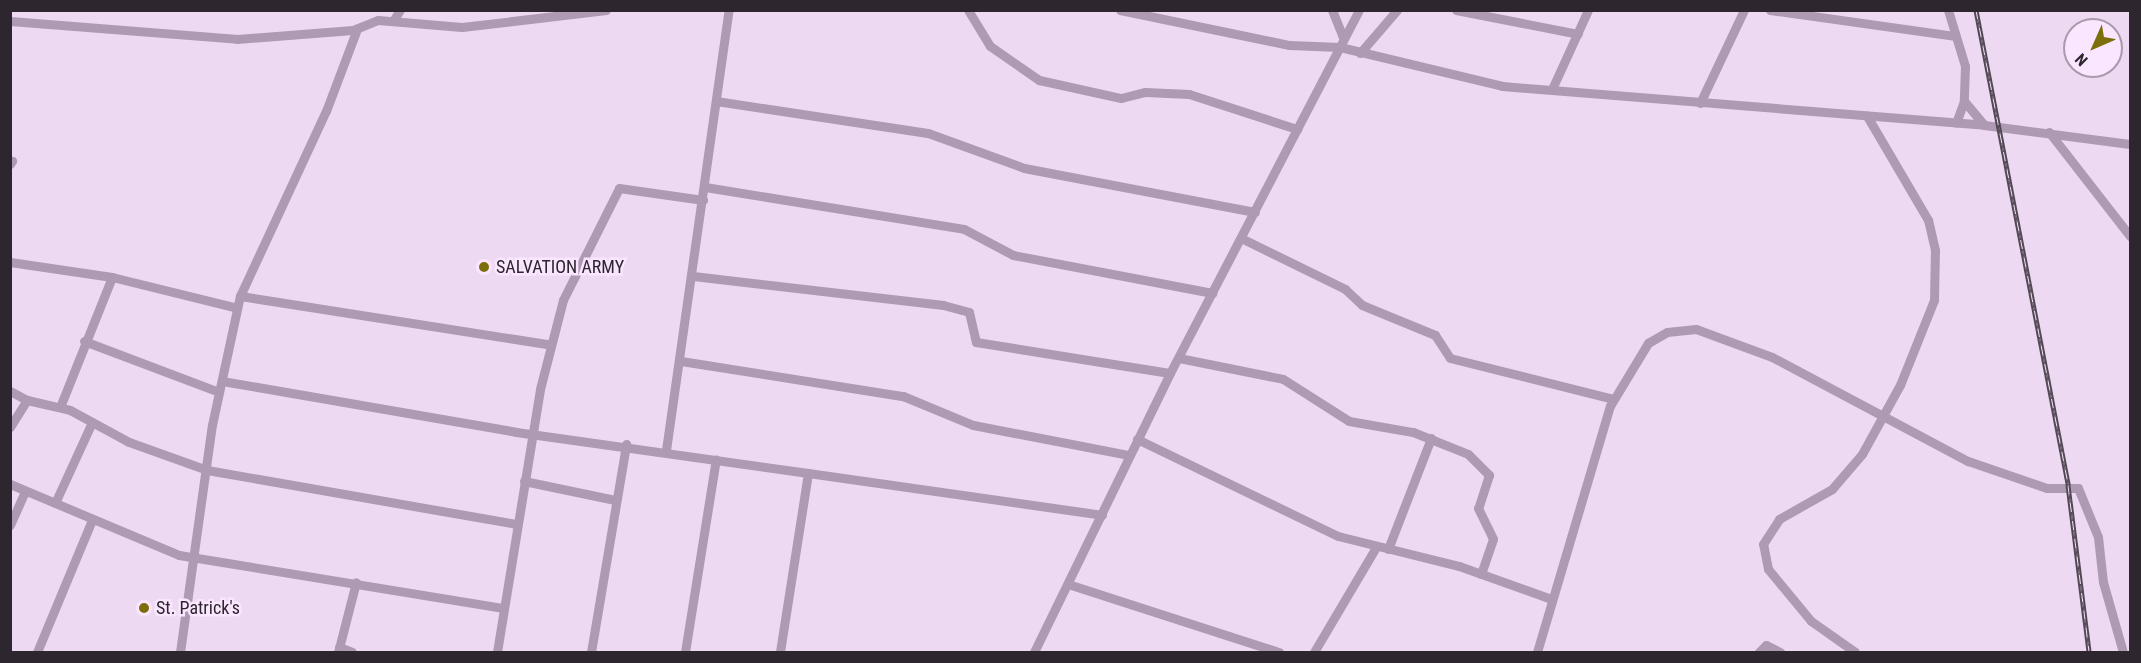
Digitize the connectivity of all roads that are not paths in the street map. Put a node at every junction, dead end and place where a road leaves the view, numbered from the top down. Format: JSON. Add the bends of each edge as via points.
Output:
{"nodes":[{"id":1,"x":375,"y":10,"type":"edge"},
{"id":2,"x":400,"y":10,"type":"edge"},
{"id":3,"x":606,"y":10,"type":"edge"},
{"id":4,"x":729,"y":10,"type":"edge"},
{"id":5,"x":968,"y":10,"type":"edge"},
{"id":6,"x":1120,"y":10,"type":"edge"},
{"id":7,"x":1332,"y":10,"type":"edge"},
{"id":8,"x":1359,"y":10,"type":"edge"},
{"id":9,"x":1397,"y":10,"type":"edge"},
{"id":10,"x":1456,"y":10,"type":"edge"},
{"id":11,"x":1588,"y":10,"type":"edge"},
{"id":12,"x":1744,"y":10,"type":"edge"},
{"id":13,"x":1770,"y":10,"type":"edge"},
{"id":14,"x":1948,"y":10,"type":"edge"},
{"id":15,"x":1137,"y":11,"type":"edge"},
{"id":16,"x":10,"y":21,"type":"edge"},
{"id":17,"x":372,"y":21,"type":"junction"},
{"id":18,"x":393,"y":21,"type":"junction"},
{"id":19,"x":357,"y":28,"type":"junction"},
{"id":20,"x":1578,"y":34,"type":"junction"},
{"id":21,"x":1954,"y":36,"type":"junction"},
{"id":22,"x":1342,"y":43,"type":"junction"},
{"id":23,"x":1360,"y":53,"type":"junction"},
{"id":24,"x":1552,"y":89,"type":"junction"},
{"id":25,"x":716,"y":101,"type":"junction"},
{"id":26,"x":1964,"y":101,"type":"junction"},
{"id":27,"x":1700,"y":103,"type":"junction"},
{"id":28,"x":1867,"y":116,"type":"junction"},
{"id":29,"x":1956,"y":123,"type":"junction"},
{"id":30,"x":1984,"y":125,"type":"junction"},
{"id":31,"x":1297,"y":129,"type":"junction"},
{"id":32,"x":2049,"y":132,"type":"junction"},
{"id":33,"x":2130,"y":144,"type":"edge"},
{"id":34,"x":705,"y":187,"type":"junction"},
{"id":35,"x":703,"y":200,"type":"junction"},
{"id":36,"x":1255,"y":212,"type":"junction"},
{"id":37,"x":2130,"y":236,"type":"edge"},
{"id":38,"x":1241,"y":237,"type":"junction"},
{"id":39,"x":10,"y":262,"type":"edge"},
{"id":40,"x":693,"y":276,"type":"junction"},
{"id":41,"x":112,"y":277,"type":"junction"},
{"id":42,"x":1212,"y":292,"type":"junction"},
{"id":43,"x":240,"y":296,"type":"junction"},
{"id":44,"x":237,"y":308,"type":"junction"},
{"id":45,"x":84,"y":341,"type":"junction"},
{"id":46,"x":548,"y":344,"type":"junction"},
{"id":47,"x":1179,"y":358,"type":"junction"},
{"id":48,"x":681,"y":361,"type":"junction"},
{"id":49,"x":1170,"y":373,"type":"junction"},
{"id":50,"x":222,"y":381,"type":"junction"},
{"id":51,"x":10,"y":391,"type":"edge"},
{"id":52,"x":219,"y":392,"type":"junction"},
{"id":53,"x":1614,"y":399,"type":"junction"},
{"id":54,"x":27,"y":400,"type":"junction"},
{"id":55,"x":60,"y":407,"type":"junction"},
{"id":56,"x":1885,"y":417,"type":"junction"},
{"id":57,"x":92,"y":422,"type":"junction"},
{"id":58,"x":10,"y":427,"type":"edge"},
{"id":59,"x":532,"y":433,"type":"junction"},
{"id":60,"x":1431,"y":438,"type":"junction"},
{"id":61,"x":1137,"y":439,"type":"junction"},
{"id":62,"x":626,"y":444,"type":"junction"},
{"id":63,"x":666,"y":450,"type":"junction"},
{"id":64,"x":1129,"y":455,"type":"junction"},
{"id":65,"x":716,"y":459,"type":"junction"},
{"id":66,"x":207,"y":470,"type":"junction"},
{"id":67,"x":808,"y":473,"type":"junction"},
{"id":68,"x":524,"y":481,"type":"junction"},
{"id":69,"x":10,"y":484,"type":"edge"},
{"id":70,"x":26,"y":491,"type":"junction"},
{"id":71,"x":615,"y":500,"type":"junction"},
{"id":72,"x":55,"y":503,"type":"junction"},
{"id":73,"x":1102,"y":515,"type":"junction"},
{"id":74,"x":92,"y":520,"type":"junction"},
{"id":75,"x":517,"y":524,"type":"junction"},
{"id":76,"x":10,"y":525,"type":"edge"},
{"id":77,"x":1376,"y":547,"type":"junction"},
{"id":78,"x":1388,"y":549,"type":"junction"},
{"id":79,"x":196,"y":559,"type":"junction"},
{"id":80,"x":1481,"y":574,"type":"junction"},
{"id":81,"x":356,"y":582,"type":"junction"},
{"id":82,"x":1068,"y":584,"type":"junction"},
{"id":83,"x":1551,"y":599,"type":"junction"},
{"id":84,"x":504,"y":608,"type":"junction"},
{"id":85,"x":338,"y":650,"type":"edge"},
{"id":86,"x":36,"y":652,"type":"edge"},
{"id":87,"x":180,"y":652,"type":"edge"},
{"id":88,"x":352,"y":652,"type":"edge"},
{"id":89,"x":497,"y":652,"type":"edge"},
{"id":90,"x":591,"y":652,"type":"edge"},
{"id":91,"x":685,"y":652,"type":"edge"},
{"id":92,"x":780,"y":652,"type":"edge"},
{"id":93,"x":1034,"y":652,"type":"edge"},
{"id":94,"x":1279,"y":652,"type":"edge"},
{"id":95,"x":1314,"y":652,"type":"edge"},
{"id":96,"x":1537,"y":652,"type":"edge"},
{"id":97,"x":1759,"y":652,"type":"edge"},
{"id":98,"x":1780,"y":652,"type":"edge"},
{"id":99,"x":1855,"y":652,"type":"edge"},
{"id":100,"x":2123,"y":652,"type":"edge"}],
"edges":[{"from":1,"to":17,"type":"street"},
{"from":2,"to":18,"type":"street"},
{"from":3,"to":18,"type":"street","via":[[462,27]]},
{"from":4,"to":25,"type":"street"},
{"from":5,"to":31,"type":"street","via":[[990,46],[1039,80],[1121,98],[1145,92],[1189,94]]},
{"from":6,"to":15,"type":"street"},
{"from":7,"to":22,"type":"street"},
{"from":8,"to":22,"type":"street"},
{"from":9,"to":23,"type":"street"},
{"from":10,"to":20,"type":"street"},
{"from":11,"to":20,"type":"street"},
{"from":12,"to":27,"type":"street"},
{"from":13,"to":21,"type":"street"},
{"from":14,"to":21,"type":"street"},
{"from":15,"to":22,"type":"street","via":[[1289,45]]},
{"from":16,"to":19,"type":"street","via":[[219,39]]},
{"from":17,"to":18,"type":"street"},
{"from":17,"to":19,"type":"street"},
{"from":19,"to":43,"type":"street","via":[[326,111]]},
{"from":20,"to":24,"type":"street"},
{"from":21,"to":26,"type":"street","via":[[1965,66]]},
{"from":22,"to":23,"type":"street"},
{"from":22,"to":31,"type":"street"},
{"from":23,"to":24,"type":"street","via":[[1452,76]]},
{"from":24,"to":27,"type":"street"},
{"from":25,"to":34,"type":"street"},
{"from":25,"to":36,"type":"street","via":[[928,133],[1024,168]]},
{"from":26,"to":29,"type":"street"},
{"from":26,"to":30,"type":"street"},
{"from":27,"to":28,"type":"street"},
{"from":28,"to":29,"type":"street"},
{"from":28,"to":56,"type":"street","via":[[1928,220],[1935,250],[1928,319]]},
{"from":29,"to":30,"type":"street"},
{"from":30,"to":32,"type":"street"},
{"from":31,"to":36,"type":"street"},
{"from":32,"to":33,"type":"street"},
{"from":32,"to":37,"type":"street"},
{"from":34,"to":35,"type":"street"},
{"from":34,"to":42,"type":"street","via":[[964,229],[1013,255]]},
{"from":35,"to":40,"type":"street"},
{"from":35,"to":46,"type":"street","via":[[628,186],[616,190],[558,312]]},
{"from":36,"to":38,"type":"street"},
{"from":38,"to":42,"type":"street"},
{"from":38,"to":53,"type":"street","via":[[1345,289],[1362,305],[1435,335],[1450,358]]},
{"from":39,"to":41,"type":"street"},
{"from":40,"to":48,"type":"street"},
{"from":40,"to":49,"type":"street","via":[[949,306],[969,312],[976,342]]},
{"from":41,"to":44,"type":"street"},
{"from":41,"to":45,"type":"street"},
{"from":42,"to":47,"type":"street"},
{"from":43,"to":44,"type":"street"},
{"from":43,"to":46,"type":"street"},
{"from":44,"to":50,"type":"street"},
{"from":45,"to":52,"type":"street"},
{"from":45,"to":55,"type":"street"},
{"from":46,"to":59,"type":"street"},
{"from":47,"to":49,"type":"street"},
{"from":47,"to":60,"type":"street","via":[[1283,379],[1349,421]]},
{"from":48,"to":63,"type":"street"},
{"from":48,"to":64,"type":"street","via":[[903,396],[973,425]]},
{"from":49,"to":61,"type":"street"},
{"from":50,"to":52,"type":"street"},
{"from":50,"to":59,"type":"street"},
{"from":51,"to":54,"type":"street"},
{"from":52,"to":66,"type":"street"},
{"from":53,"to":56,"type":"street","via":[[1648,343],[1667,332],[1696,329],[1772,357]]},
{"from":53,"to":83,"type":"street","via":[[1601,424]]},
{"from":54,"to":55,"type":"street"},
{"from":54,"to":58,"type":"street"},
{"from":55,"to":57,"type":"street"},
{"from":56,"to":99,"type":"street","via":[[1840,483],[1779,519],[1763,544],[1768,569],[1811,621]]},
{"from":56,"to":100,"type":"street","via":[[1968,461],[2047,488],[2078,488],[2098,537],[2103,582]]},
{"from":57,"to":66,"type":"street","via":[[129,442]]},
{"from":57,"to":72,"type":"street"},
{"from":59,"to":62,"type":"street"},
{"from":59,"to":68,"type":"street"},
{"from":60,"to":78,"type":"street"},
{"from":60,"to":80,"type":"street","via":[[1468,454],[1489,475],[1478,508],[1493,539]]},
{"from":61,"to":64,"type":"street"},
{"from":61,"to":77,"type":"street","via":[[1338,536]]},
{"from":62,"to":63,"type":"street"},
{"from":62,"to":71,"type":"street"},
{"from":63,"to":65,"type":"street"},
{"from":64,"to":73,"type":"street"},
{"from":65,"to":67,"type":"street"},
{"from":65,"to":91,"type":"street"},
{"from":66,"to":75,"type":"street"},
{"from":66,"to":79,"type":"street"},
{"from":67,"to":73,"type":"street"},
{"from":67,"to":92,"type":"street"},
{"from":68,"to":71,"type":"street"},
{"from":68,"to":75,"type":"street"},
{"from":69,"to":70,"type":"street"},
{"from":70,"to":72,"type":"street"},
{"from":70,"to":76,"type":"street"},
{"from":71,"to":90,"type":"street"},
{"from":72,"to":74,"type":"street"},
{"from":73,"to":82,"type":"street"},
{"from":74,"to":79,"type":"street"},
{"from":74,"to":86,"type":"street"},
{"from":75,"to":84,"type":"street"},
{"from":77,"to":78,"type":"street"},
{"from":77,"to":95,"type":"street"},
{"from":78,"to":80,"type":"street"},
{"from":79,"to":81,"type":"street"},
{"from":79,"to":87,"type":"street"},
{"from":80,"to":83,"type":"street"},
{"from":81,"to":84,"type":"street"},
{"from":81,"to":85,"type":"street"},
{"from":82,"to":93,"type":"street"},
{"from":82,"to":94,"type":"street"},
{"from":83,"to":96,"type":"street"},
{"from":84,"to":89,"type":"street"},
{"from":85,"to":88,"type":"street"},
{"from":97,"to":98,"type":"street","via":[[1766,645]]}]}
